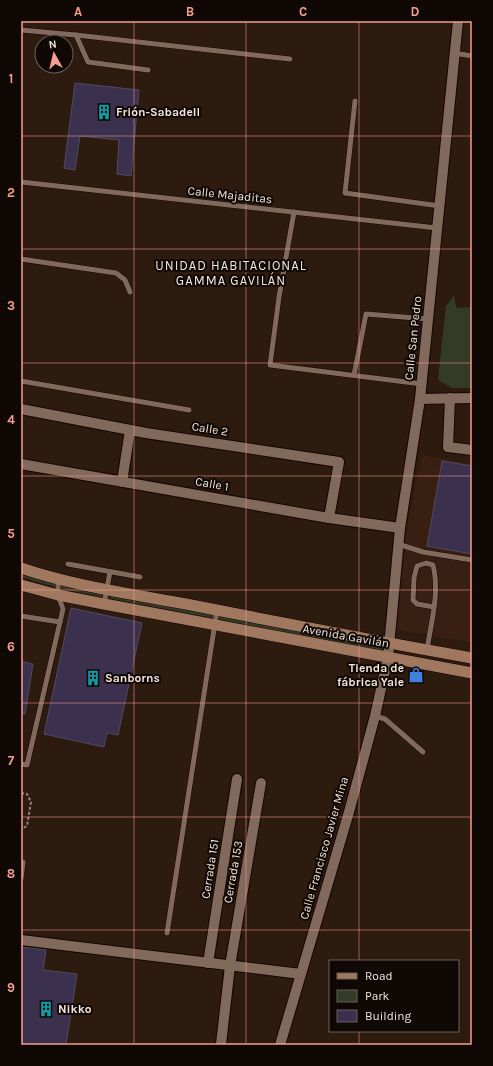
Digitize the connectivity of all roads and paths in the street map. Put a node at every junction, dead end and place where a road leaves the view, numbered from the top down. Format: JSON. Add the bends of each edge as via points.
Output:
{"nodes":[{"id":1,"x":458,"y":21,"type":"edge"},
{"id":2,"x":21,"y":30,"type":"edge"},
{"id":3,"x":76,"y":35,"type":"junction"},
{"id":4,"x":454,"y":53,"type":"junction"},
{"id":5,"x":472,"y":56,"type":"edge"},
{"id":6,"x":290,"y":59,"type":"dead end"},
{"id":7,"x":148,"y":70,"type":"dead end"},
{"id":8,"x":355,"y":101,"type":"dead end"},
{"id":9,"x":21,"y":182,"type":"edge"},
{"id":10,"x":440,"y":206,"type":"junction"},
{"id":11,"x":294,"y":212,"type":"junction"},
{"id":12,"x":438,"y":228,"type":"junction"},
{"id":13,"x":21,"y":259,"type":"edge"},
{"id":14,"x":130,"y":292,"type":"dead end"},
{"id":15,"x":428,"y":319,"type":"junction"},
{"id":16,"x":354,"y":375,"type":"junction"},
{"id":17,"x":21,"y":381,"type":"edge"},
{"id":18,"x":422,"y":384,"type":"junction"},
{"id":19,"x":450,"y":398,"type":"junction"},
{"id":20,"x":472,"y":398,"type":"edge"},
{"id":21,"x":420,"y":399,"type":"junction"},
{"id":22,"x":21,"y":409,"type":"edge"},
{"id":23,"x":189,"y":410,"type":"dead end"},
{"id":24,"x":130,"y":430,"type":"junction"},
{"id":25,"x":472,"y":450,"type":"edge"},
{"id":26,"x":21,"y":464,"type":"edge"},
{"id":27,"x":122,"y":482,"type":"junction"},
{"id":28,"x":329,"y":518,"type":"junction"},
{"id":29,"x":400,"y":528,"type":"junction"},
{"id":30,"x":398,"y":544,"type":"junction"},
{"id":31,"x":472,"y":560,"type":"edge"},
{"id":32,"x":68,"y":564,"type":"dead end"},
{"id":33,"x":22,"y":570,"type":"edge"},
{"id":34,"x":110,"y":572,"type":"junction"},
{"id":35,"x":140,"y":577,"type":"dead end"},
{"id":36,"x":58,"y":579,"type":"junction"},
{"id":37,"x":21,"y":585,"type":"edge"},
{"id":38,"x":107,"y":589,"type":"junction"},
{"id":39,"x":58,"y":595,"type":"junction"},
{"id":40,"x":104,"y":604,"type":"junction"},
{"id":41,"x":434,"y":607,"type":"junction"},
{"id":42,"x":217,"y":610,"type":"junction"},
{"id":43,"x":21,"y":616,"type":"edge"},
{"id":44,"x":60,"y":622,"type":"junction"},
{"id":45,"x":215,"y":626,"type":"junction"},
{"id":46,"x":390,"y":643,"type":"junction"},
{"id":47,"x":427,"y":650,"type":"junction"},
{"id":48,"x":388,"y":657,"type":"junction"},
{"id":49,"x":472,"y":658,"type":"edge"},
{"id":50,"x":472,"y":673,"type":"edge"},
{"id":51,"x":375,"y":716,"type":"junction"},
{"id":52,"x":423,"y":752,"type":"dead end"},
{"id":53,"x":21,"y":764,"type":"edge"},
{"id":54,"x":237,"y":779,"type":"dead end"},
{"id":55,"x":261,"y":783,"type":"dead end"},
{"id":56,"x":21,"y":793,"type":"edge"},
{"id":57,"x":21,"y":829,"type":"edge"},
{"id":58,"x":21,"y":862,"type":"edge"},
{"id":59,"x":21,"y":879,"type":"edge"},
{"id":60,"x":167,"y":933,"type":"dead end"},
{"id":61,"x":21,"y":940,"type":"edge"},
{"id":62,"x":208,"y":963,"type":"junction"},
{"id":63,"x":230,"y":966,"type":"junction"},
{"id":64,"x":301,"y":974,"type":"junction"},
{"id":65,"x":221,"y":1044,"type":"edge"},
{"id":66,"x":280,"y":1045,"type":"edge"}],
"edges":[{"from":1,"to":4,"type":"street","name":"Calle San Pedro"},
{"from":2,"to":3,"type":"lane"},
{"from":3,"to":6,"type":"lane"},
{"from":3,"to":7,"type":"lane","via":[[88,62]]},
{"from":4,"to":5,"type":"lane"},
{"from":4,"to":10,"type":"street","name":"Calle San Pedro"},
{"from":8,"to":10,"type":"lane","via":[[345,193]]},
{"from":9,"to":11,"type":"lane","name":"Calle Majaditas"},
{"from":10,"to":12,"type":"street","name":"Calle San Pedro"},
{"from":11,"to":12,"type":"lane","name":"Calle Majaditas"},
{"from":11,"to":16,"type":"lane","via":[[270,365]]},
{"from":12,"to":15,"type":"street","name":"Calle San Pedro"},
{"from":13,"to":14,"type":"lane","via":[[116,273],[125,280]]},
{"from":15,"to":16,"type":"lane","via":[[366,314]]},
{"from":15,"to":18,"type":"street","name":"Calle San Pedro"},
{"from":16,"to":18,"type":"lane"},
{"from":17,"to":23,"type":"lane"},
{"from":18,"to":21,"type":"street","name":"Calle San Pedro"},
{"from":19,"to":20,"type":"street"},
{"from":19,"to":21,"type":"street"},
{"from":19,"to":25,"type":"street","via":[[448,447]]},
{"from":21,"to":29,"type":"street","name":"Calle San Pedro"},
{"from":22,"to":24,"type":"street","name":"Calle 2"},
{"from":24,"to":27,"type":"street"},
{"from":24,"to":28,"type":"street","name":"Calle 2","via":[[339,462]]},
{"from":26,"to":27,"type":"street","name":"Calle 1"},
{"from":27,"to":28,"type":"street","name":"Calle 1"},
{"from":28,"to":29,"type":"street","name":"Calle 1"},
{"from":29,"to":30,"type":"street","name":"Calle San Pedro"},
{"from":30,"to":31,"type":"lane","via":[[423,552]]},
{"from":30,"to":46,"type":"street","name":"Calle San Pedro"},
{"from":32,"to":34,"type":"lane"},
{"from":33,"to":36,"type":"main road","name":"Avenida Gavilán"},
{"from":34,"to":35,"type":"lane"},
{"from":34,"to":38,"type":"lane"},
{"from":36,"to":38,"type":"main road","name":"Avenida Gavilán"},
{"from":36,"to":39,"type":"lane"},
{"from":37,"to":39,"type":"main road","name":"Avenida Gavilán"},
{"from":38,"to":40,"type":"lane"},
{"from":38,"to":42,"type":"main road","name":"Avenida Gavilán"},
{"from":39,"to":40,"type":"main road","name":"Avenida Gavilán"},
{"from":39,"to":44,"type":"lane","via":[[63,609]]},
{"from":40,"to":45,"type":"main road","name":"Avenida Gavilán"},
{"from":41,"to":41,"type":"lane","via":[[436,577],[433,565],[426,562],[417,566],[413,600],[417,604]]},
{"from":41,"to":47,"type":"lane"},
{"from":42,"to":45,"type":"lane"},
{"from":42,"to":46,"type":"main road","name":"Avenida Gavilán"},
{"from":43,"to":44,"type":"lane"},
{"from":44,"to":53,"type":"lane","via":[[27,765]]},
{"from":45,"to":48,"type":"main road","name":"Avenida Gavilán"},
{"from":45,"to":60,"type":"lane"},
{"from":46,"to":47,"type":"main road","name":"Avenida Gavilán"},
{"from":46,"to":48,"type":"street","name":"Calle San Pedro"},
{"from":47,"to":49,"type":"main road","name":"Avenida Gavilán"},
{"from":48,"to":50,"type":"main road","name":"Avenida Gavilán"},
{"from":48,"to":51,"type":"street","name":"Calle Francisco Javier Mina"},
{"from":51,"to":52,"type":"lane","via":[[385,719]]},
{"from":51,"to":64,"type":"street","name":"Calle Francisco Javier Mina","via":[[350,812]]},
{"from":54,"to":62,"type":"street","name":"Cerrada 151"},
{"from":55,"to":63,"type":"street","name":"Cerrada 153"},
{"from":56,"to":57,"type":"path","via":[[27,794],[31,802],[27,826]]},
{"from":58,"to":59,"type":"lane"},
{"from":61,"to":62,"type":"street"},
{"from":62,"to":63,"type":"street"},
{"from":63,"to":64,"type":"street"},
{"from":63,"to":65,"type":"street","name":"Cerrada 153"},
{"from":64,"to":66,"type":"street","name":"Calle Francisco Javier Mina"}]}
